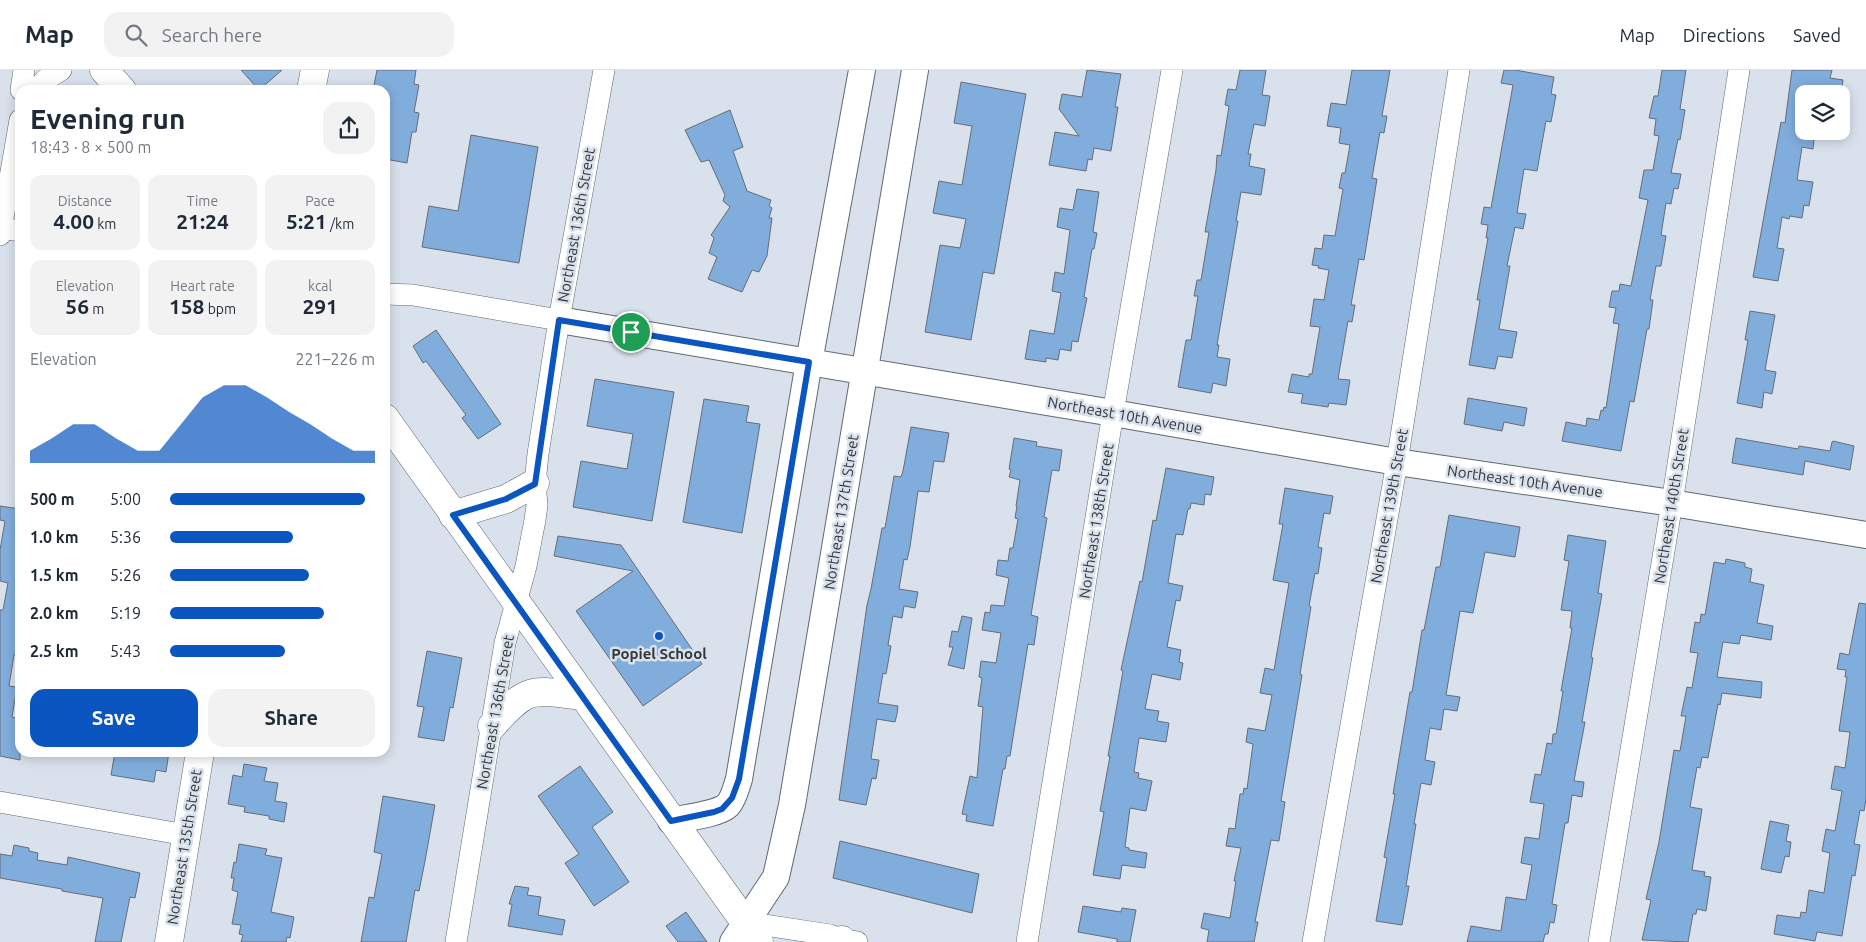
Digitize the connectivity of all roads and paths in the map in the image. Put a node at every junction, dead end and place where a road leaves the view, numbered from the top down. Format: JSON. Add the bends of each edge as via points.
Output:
{"nodes":[{"id":1,"x":24,"y":70,"type":"edge"},
{"id":2,"x":61,"y":70,"type":"edge"},
{"id":3,"x":104,"y":70,"type":"edge"},
{"id":4,"x":315,"y":70,"type":"edge"},
{"id":5,"x":604,"y":70,"type":"edge"},
{"id":6,"x":862,"y":70,"type":"edge"},
{"id":7,"x":915,"y":70,"type":"edge"},
{"id":8,"x":1172,"y":70,"type":"edge"},
{"id":9,"x":1459,"y":70,"type":"edge"},
{"id":10,"x":1739,"y":70,"type":"edge"},
{"id":11,"x":22,"y":85,"type":"edge"},
{"id":12,"x":40,"y":85,"type":"edge"},
{"id":13,"x":118,"y":85,"type":"edge"},
{"id":14,"x":312,"y":85,"type":"edge"},
{"id":15,"x":15,"y":157,"type":"edge"},
{"id":16,"x":5,"y":230,"type":"edge"},
{"id":17,"x":390,"y":294,"type":"edge"},
{"id":18,"x":559,"y":320,"type":"junction"},
{"id":19,"x":809,"y":362,"type":"junction"},
{"id":20,"x":866,"y":371,"type":"junction"},
{"id":21,"x":1114,"y":413,"type":"junction"},
{"id":22,"x":390,"y":425,"type":"edge"},
{"id":23,"x":1396,"y":462,"type":"junction"},
{"id":24,"x":535,"y":484,"type":"junction"},
{"id":25,"x":1672,"y":503,"type":"junction"},
{"id":26,"x":453,"y":515,"type":"junction"},
{"id":27,"x":1866,"y":535,"type":"edge"},
{"id":28,"x":516,"y":604,"type":"junction"},
{"id":29,"x":583,"y":696,"type":"junction"},
{"id":30,"x":492,"y":726,"type":"junction"},
{"id":31,"x":199,"y":757,"type":"edge"},
{"id":32,"x":0,"y":802,"type":"edge"},
{"id":33,"x":671,"y":821,"type":"junction"},
{"id":34,"x":186,"y":835,"type":"junction"},
{"id":35,"x":746,"y":935,"type":"edge"},
{"id":36,"x":847,"y":941,"type":"edge"},
{"id":37,"x":169,"y":942,"type":"edge"},
{"id":38,"x":456,"y":942,"type":"edge"},
{"id":39,"x":1027,"y":942,"type":"edge"},
{"id":40,"x":1313,"y":942,"type":"edge"},
{"id":41,"x":1598,"y":942,"type":"edge"}],
"edges":[{"from":1,"to":11,"type":"street"},
{"from":2,"to":12,"type":"street"},
{"from":3,"to":13,"type":"main road"},
{"from":4,"to":14,"type":"main road"},
{"from":5,"to":18,"type":"street","name":"Northeast 136th Street"},
{"from":6,"to":19,"type":"street"},
{"from":7,"to":20,"type":"street","name":"Northeast 137th Street"},
{"from":8,"to":21,"type":"street","name":"Northeast 138th Street"},
{"from":9,"to":23,"type":"street","name":"Northeast 139th Street"},
{"from":10,"to":25,"type":"street","name":"Northeast 140th Street"},
{"from":15,"to":16,"type":"street"},
{"from":17,"to":18,"type":"street","name":"Northeast 10th Avenue","via":[[413,295]]},
{"from":18,"to":19,"type":"street","name":"Northeast 10th Avenue"},
{"from":18,"to":24,"type":"street","name":"Northeast 136th Street"},
{"from":19,"to":20,"type":"street","name":"Northeast 10th Avenue"},
{"from":19,"to":33,"type":"street","via":[[736,790],[722,809]]},
{"from":20,"to":21,"type":"street","name":"Northeast 10th Avenue"},
{"from":20,"to":35,"type":"street","name":"Northeast 137th Street","via":[[787,830],[776,877]]},
{"from":21,"to":23,"type":"street","name":"Northeast 10th Avenue"},
{"from":21,"to":39,"type":"street","name":"Northeast 138th Street"},
{"from":22,"to":26,"type":"main road"},
{"from":23,"to":25,"type":"street","name":"Northeast 10th Avenue"},
{"from":23,"to":40,"type":"street","name":"Northeast 139th Street"},
{"from":24,"to":26,"type":"main road","via":[[506,499]]},
{"from":24,"to":28,"type":"street","name":"Northeast 136th Street","via":[[535,520]]},
{"from":25,"to":27,"type":"street","name":"Northeast 10th Avenue"},
{"from":25,"to":41,"type":"street","name":"Northeast 140th Street"},
{"from":26,"to":28,"type":"main road"},
{"from":28,"to":29,"type":"main road"},
{"from":28,"to":30,"type":"street","name":"Northeast 136th Street","via":[[505,642]]},
{"from":29,"to":30,"type":"main road","via":[[531,692],[516,700]]},
{"from":29,"to":33,"type":"main road"},
{"from":30,"to":38,"type":"street","name":"Northeast 136th Street"},
{"from":31,"to":34,"type":"main road","name":"Northeast 135th Street"},
{"from":32,"to":34,"type":"street"},
{"from":33,"to":35,"type":"main road"},
{"from":34,"to":37,"type":"main road","name":"Northeast 135th Street"},
{"from":35,"to":36,"type":"street","via":[[830,935]]}]}
